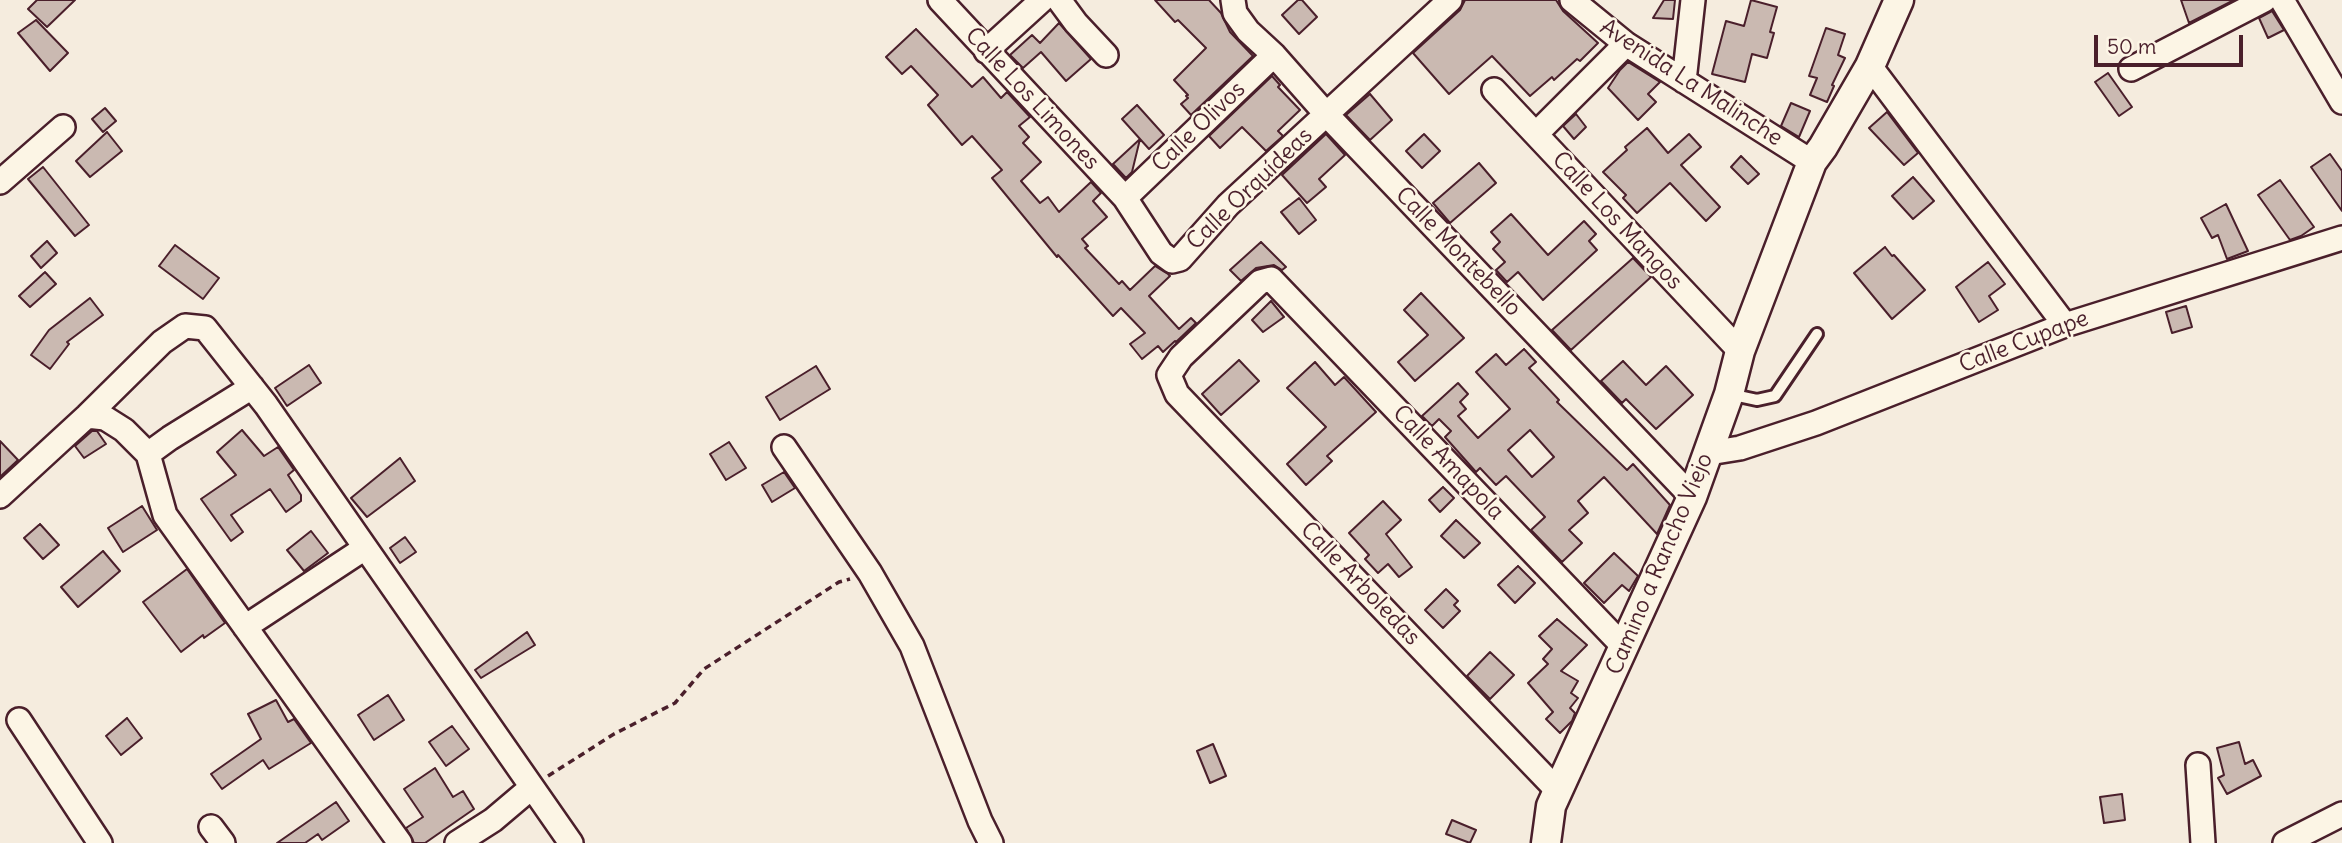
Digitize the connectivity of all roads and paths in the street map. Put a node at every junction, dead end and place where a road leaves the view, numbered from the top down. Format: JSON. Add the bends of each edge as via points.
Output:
{"nodes":[{"id":1,"x":940,"y":0,"type":"edge"},
{"id":2,"x":1042,"y":0,"type":"edge"},
{"id":3,"x":1059,"y":0,"type":"edge"},
{"id":4,"x":1233,"y":0,"type":"edge"},
{"id":5,"x":1450,"y":0,"type":"edge"},
{"id":6,"x":1572,"y":0,"type":"edge"},
{"id":7,"x":1693,"y":0,"type":"edge"},
{"id":8,"x":1899,"y":0,"type":"edge"},
{"id":9,"x":2264,"y":0,"type":"edge"},
{"id":10,"x":2282,"y":0,"type":"edge"},
{"id":11,"x":1626,"y":44,"type":"junction"},
{"id":12,"x":986,"y":51,"type":"junction"},
{"id":13,"x":1106,"y":55,"type":"dead end"},
{"id":14,"x":1273,"y":55,"type":"junction"},
{"id":15,"x":1870,"y":66,"type":"junction"},
{"id":16,"x":2131,"y":69,"type":"dead end"},
{"id":17,"x":1684,"y":81,"type":"junction"},
{"id":18,"x":1494,"y":90,"type":"dead end"},
{"id":19,"x":2342,"y":102,"type":"edge"},
{"id":20,"x":1328,"y":115,"type":"junction"},
{"id":21,"x":63,"y":127,"type":"dead end"},
{"id":22,"x":1536,"y":134,"type":"junction"},
{"id":23,"x":1812,"y":162,"type":"junction"},
{"id":24,"x":0,"y":182,"type":"edge"},
{"id":25,"x":1125,"y":198,"type":"junction"},
{"id":26,"x":2342,"y":238,"type":"edge"},
{"id":27,"x":1172,"y":261,"type":"joint"},
{"id":28,"x":1271,"y":279,"type":"joint"},
{"id":29,"x":2065,"y":324,"type":"junction"},
{"id":30,"x":1817,"y":334,"type":"dead end"},
{"id":31,"x":1740,"y":351,"type":"junction"},
{"id":32,"x":252,"y":387,"type":"junction"},
{"id":33,"x":1729,"y":394,"type":"junction"},
{"id":34,"x":87,"y":416,"type":"junction"},
{"id":35,"x":784,"y":447,"type":"dead end"},
{"id":36,"x":1709,"y":453,"type":"junction"},
{"id":37,"x":148,"y":454,"type":"junction"},
{"id":38,"x":0,"y":496,"type":"edge"},
{"id":39,"x":1692,"y":498,"type":"junction"},
{"id":40,"x":365,"y":548,"type":"junction"},
{"id":41,"x":870,"y":573,"type":"junction"},
{"id":42,"x":246,"y":627,"type":"junction"},
{"id":43,"x":1625,"y":648,"type":"junction"},
{"id":44,"x":19,"y":720,"type":"dead end"},
{"id":45,"x":502,"y":742,"type":"junction"},
{"id":46,"x":2198,"y":765,"type":"dead end"},
{"id":47,"x":532,"y":787,"type":"junction"},
{"id":48,"x":1558,"y":791,"type":"junction"},
{"id":49,"x":2342,"y":814,"type":"edge"},
{"id":50,"x":493,"y":820,"type":"junction"},
{"id":51,"x":2320,"y":834,"type":"edge"},
{"id":52,"x":100,"y":843,"type":"edge"},
{"id":53,"x":400,"y":843,"type":"edge"},
{"id":54,"x":457,"y":843,"type":"edge"},
{"id":55,"x":571,"y":843,"type":"edge"},
{"id":56,"x":991,"y":843,"type":"edge"},
{"id":57,"x":1546,"y":843,"type":"edge"},
{"id":58,"x":2203,"y":843,"type":"edge"},
{"id":59,"x":2285,"y":843,"type":"edge"}],
"edges":[{"from":1,"to":12,"type":"street","name":"Calle Los Limones"},
{"from":2,"to":12,"type":"street"},
{"from":3,"to":13,"type":"street"},
{"from":4,"to":14,"type":"street","name":"Calle Montebello","via":[[1248,31]]},
{"from":5,"to":20,"type":"street","name":"Calle Orquídeas"},
{"from":6,"to":11,"type":"street","name":"Avenida La Malinche"},
{"from":7,"to":17,"type":"street"},
{"from":8,"to":15,"type":"street","name":"Camino a Rancho Viejo"},
{"from":9,"to":16,"type":"street"},
{"from":10,"to":19,"type":"street"},
{"from":11,"to":17,"type":"street","name":"Avenida La Malinche"},
{"from":11,"to":22,"type":"street"},
{"from":12,"to":25,"type":"street","name":"Calle Los Limones"},
{"from":14,"to":20,"type":"street","name":"Calle Montebello"},
{"from":14,"to":25,"type":"street","name":"Calle Olivos"},
{"from":15,"to":23,"type":"street","name":"Camino a Rancho Viejo"},
{"from":15,"to":29,"type":"street"},
{"from":17,"to":23,"type":"street","name":"Avenida La Malinche"},
{"from":18,"to":22,"type":"street","name":"Calle Los Mangos"},
{"from":20,"to":27,"type":"street","name":"Calle Orquídeas","via":[[1227,205],[1180,259]]},
{"from":20,"to":39,"type":"street","name":"Calle Montebello"},
{"from":21,"to":24,"type":"street"},
{"from":22,"to":31,"type":"street","name":"Calle Los Mangos"},
{"from":23,"to":31,"type":"street","name":"Camino a Rancho Viejo"},
{"from":25,"to":27,"type":"street","name":"Calle Los Limones","via":[[1161,253]]},
{"from":26,"to":29,"type":"street","name":"Calle Cupape"},
{"from":28,"to":43,"type":"street","name":"Calle Amapola"},
{"from":28,"to":48,"type":"street","name":"Calle Arboledas","via":[[1260,282],[1181,357],[1169,374],[1177,394]]},
{"from":29,"to":36,"type":"street","name":"Calle Cupape","via":[[1816,423],[1740,448]]},
{"from":30,"to":33,"type":"lane","via":[[1775,396],[1757,400]]},
{"from":31,"to":33,"type":"street","name":"Camino a Rancho Viejo"},
{"from":32,"to":34,"type":"street","via":[[205,328],[185,326],[162,342]]},
{"from":32,"to":37,"type":"street"},
{"from":32,"to":40,"type":"street"},
{"from":33,"to":36,"type":"street","name":"Camino a Rancho Viejo"},
{"from":34,"to":37,"type":"street","via":[[105,418]]},
{"from":34,"to":38,"type":"street"},
{"from":35,"to":41,"type":"street"},
{"from":36,"to":39,"type":"street","name":"Camino a Rancho Viejo"},
{"from":37,"to":42,"type":"street","via":[[165,515]]},
{"from":39,"to":43,"type":"street","name":"Camino a Rancho Viejo"},
{"from":40,"to":42,"type":"street"},
{"from":40,"to":45,"type":"street"},
{"from":41,"to":47,"type":"path","via":[[839,582],[758,632],[704,669],[675,703],[614,734]]},
{"from":41,"to":56,"type":"street","via":[[912,646]]},
{"from":42,"to":53,"type":"street"},
{"from":43,"to":48,"type":"street","name":"Camino a Rancho Viejo"},
{"from":44,"to":52,"type":"street"},
{"from":45,"to":47,"type":"street"},
{"from":45,"to":50,"type":"street","via":[[519,787]]},
{"from":46,"to":58,"type":"street"},
{"from":47,"to":50,"type":"street"},
{"from":47,"to":55,"type":"street"},
{"from":48,"to":57,"type":"street","name":"Camino a Rancho Viejo"},
{"from":49,"to":51,"type":"street"},
{"from":50,"to":54,"type":"street"},
{"from":51,"to":59,"type":"street"}]}
